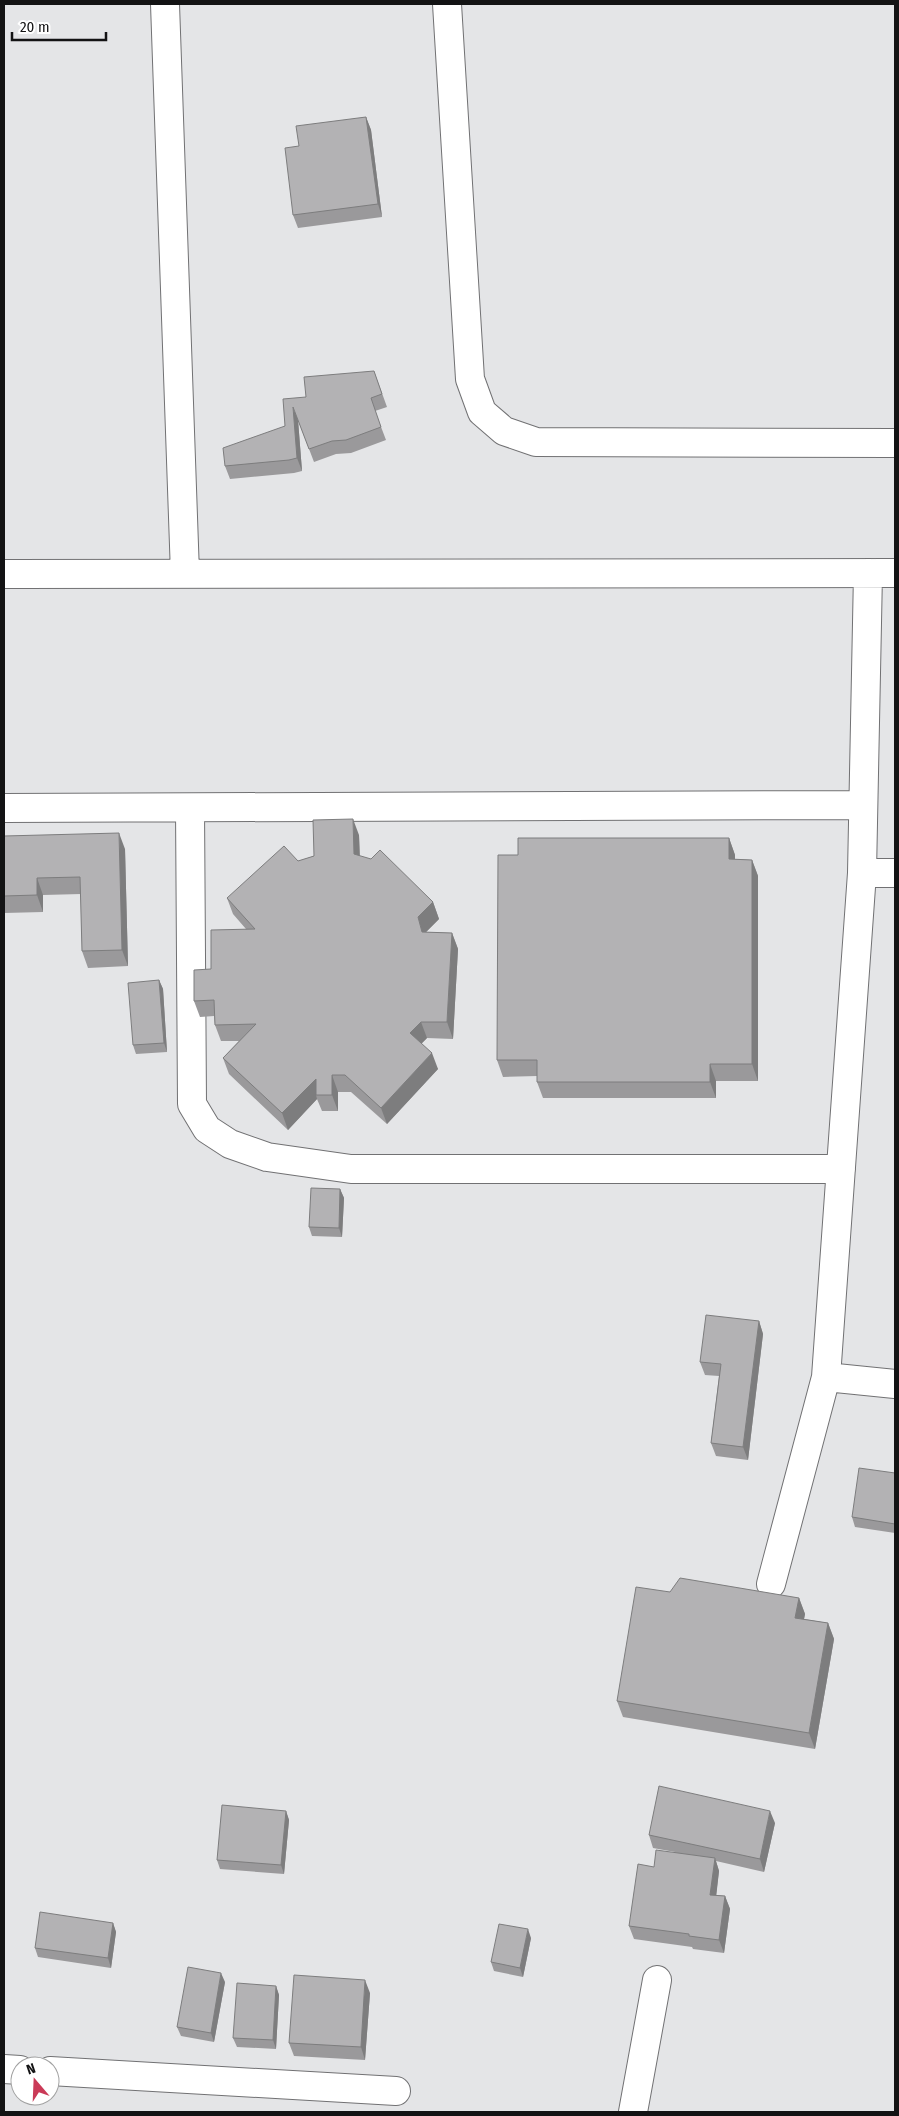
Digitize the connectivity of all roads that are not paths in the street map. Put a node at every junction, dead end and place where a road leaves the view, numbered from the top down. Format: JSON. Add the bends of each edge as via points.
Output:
{"nodes":[{"id":1,"x":165,"y":4,"type":"edge"},
{"id":2,"x":447,"y":4,"type":"edge"},
{"id":3,"x":895,"y":443,"type":"edge"},
{"id":4,"x":868,"y":573,"type":"junction"},
{"id":5,"x":895,"y":573,"type":"edge"},
{"id":6,"x":4,"y":574,"type":"edge"},
{"id":7,"x":184,"y":574,"type":"junction"},
{"id":8,"x":863,"y":805,"type":"junction"},
{"id":9,"x":4,"y":808,"type":"edge"},
{"id":10,"x":190,"y":808,"type":"junction"},
{"id":11,"x":862,"y":872,"type":"junction"},
{"id":12,"x":895,"y":873,"type":"edge"},
{"id":13,"x":841,"y":1169,"type":"junction"},
{"id":14,"x":826,"y":1377,"type":"junction"},
{"id":15,"x":895,"y":1384,"type":"edge"},
{"id":16,"x":771,"y":1584,"type":"dead end"},
{"id":17,"x":657,"y":1980,"type":"dead end"},
{"id":18,"x":60,"y":2072,"type":"edge"},
{"id":19,"x":396,"y":2091,"type":"dead end"},
{"id":20,"x":632,"y":2112,"type":"edge"}],
"edges":[{"from":1,"to":7,"type":"street"},
{"from":2,"to":3,"type":"street","via":[[470,379],[482,412],[504,431],[536,442]]},
{"from":4,"to":5,"type":"street"},
{"from":4,"to":7,"type":"street"},
{"from":4,"to":8,"type":"street"},
{"from":6,"to":7,"type":"street"},
{"from":8,"to":10,"type":"street"},
{"from":8,"to":11,"type":"street"},
{"from":9,"to":10,"type":"street"},
{"from":10,"to":13,"type":"street","via":[[192,1104],[207,1129],[230,1144],[267,1157],[352,1169]]},
{"from":11,"to":12,"type":"street"},
{"from":11,"to":13,"type":"street"},
{"from":13,"to":14,"type":"street"},
{"from":14,"to":15,"type":"street"},
{"from":14,"to":16,"type":"street"},
{"from":17,"to":20,"type":"street"},
{"from":18,"to":19,"type":"street"}]}
